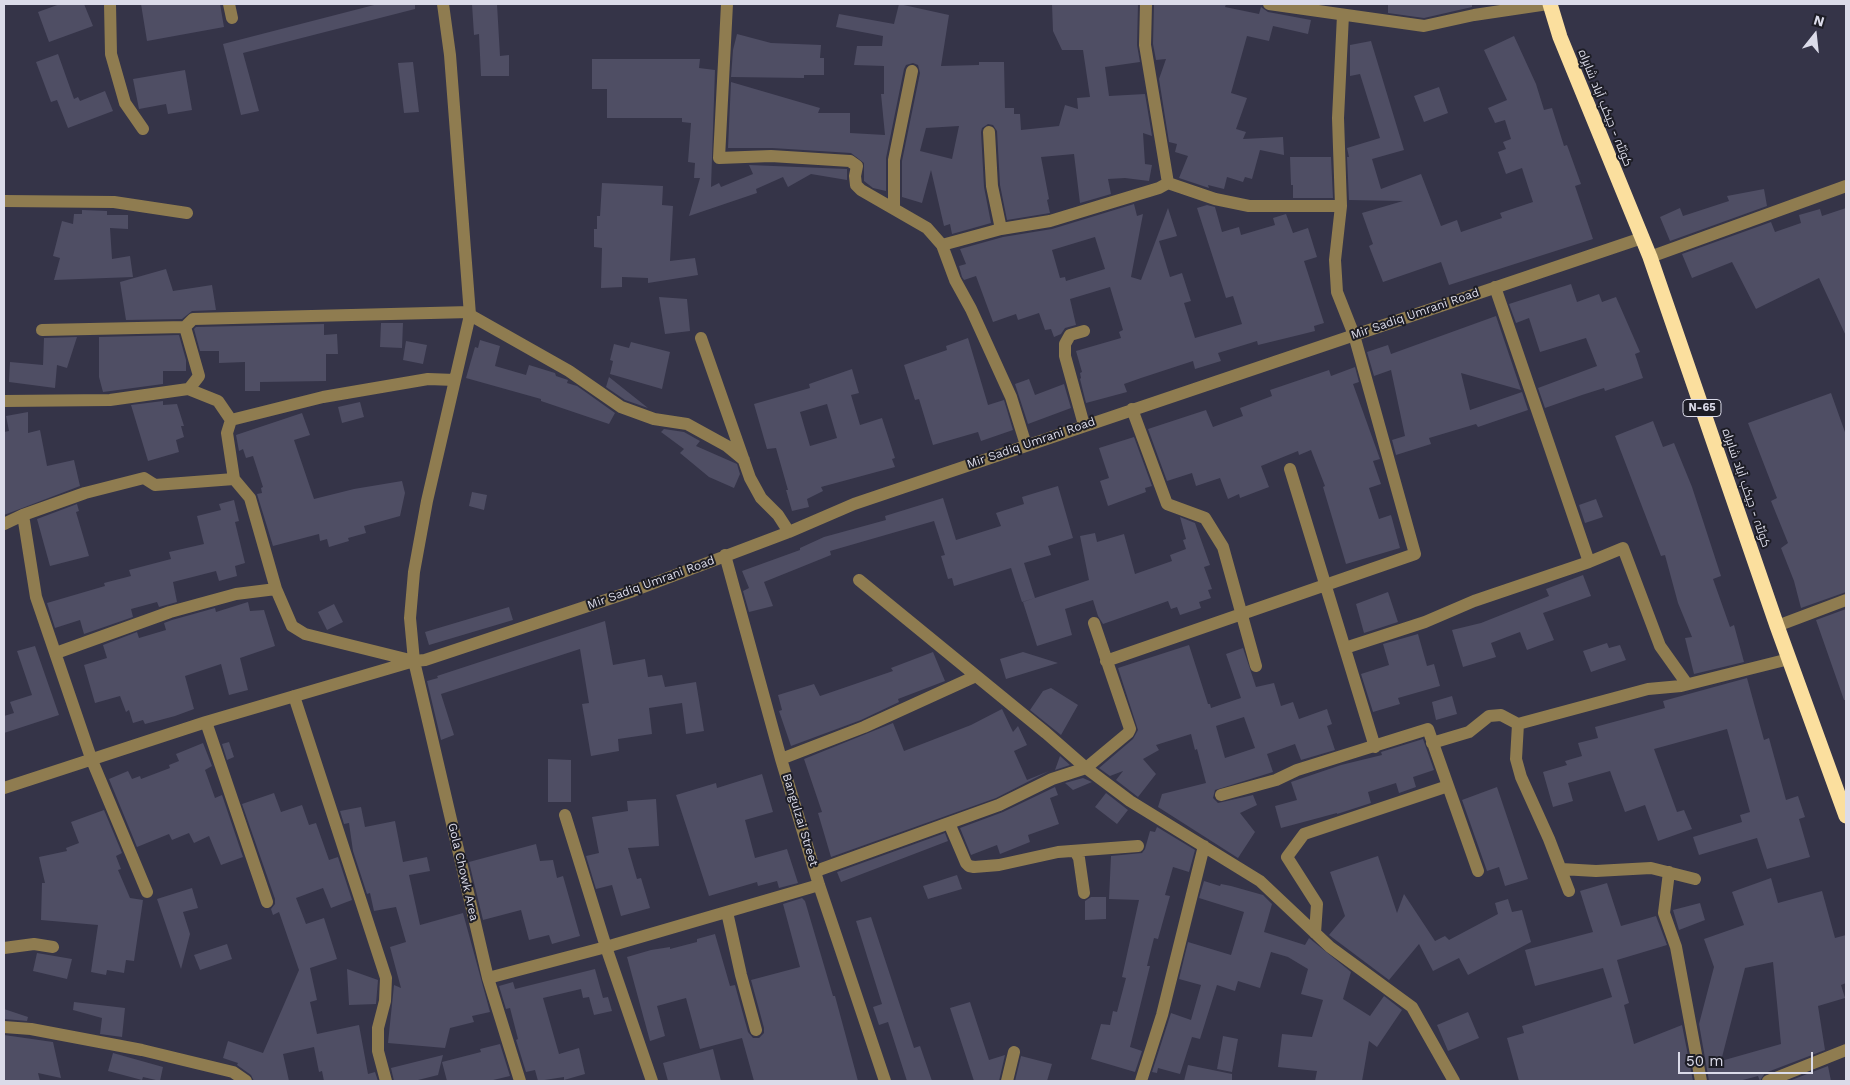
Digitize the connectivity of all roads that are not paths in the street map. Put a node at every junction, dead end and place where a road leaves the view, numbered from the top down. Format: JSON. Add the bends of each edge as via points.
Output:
{"nodes":[{"id":1,"x":110,"y":4,"type":"edge"},
{"id":2,"x":230,"y":4,"type":"edge"},
{"id":3,"x":443,"y":4,"type":"edge"},
{"id":4,"x":726,"y":4,"type":"edge"},
{"id":5,"x":1146,"y":4,"type":"edge"},
{"id":6,"x":1269,"y":4,"type":"edge"},
{"id":7,"x":1549,"y":4,"type":"edge"},
{"id":8,"x":1343,"y":14,"type":"junction"},
{"id":9,"x":232,"y":18,"type":"dead end"},
{"id":10,"x":912,"y":71,"type":"dead end"},
{"id":11,"x":144,"y":129,"type":"dead end"},
{"id":12,"x":989,"y":132,"type":"dead end"},
{"id":13,"x":1168,"y":183,"type":"junction"},
{"id":14,"x":1846,"y":186,"type":"edge"},
{"id":15,"x":4,"y":201,"type":"edge"},
{"id":16,"x":1341,"y":206,"type":"junction"},
{"id":17,"x":894,"y":208,"type":"junction"},
{"id":18,"x":188,"y":214,"type":"dead end"},
{"id":19,"x":1001,"y":229,"type":"junction"},
{"id":20,"x":1642,"y":238,"type":"junction"},
{"id":21,"x":942,"y":245,"type":"junction"},
{"id":22,"x":1650,"y":257,"type":"junction"},
{"id":23,"x":1495,"y":287,"type":"junction"},
{"id":24,"x":470,"y":314,"type":"junction"},
{"id":25,"x":185,"y":327,"type":"junction"},
{"id":26,"x":42,"y":330,"type":"dead end"},
{"id":27,"x":1084,"y":331,"type":"dead end"},
{"id":28,"x":1354,"y":335,"type":"junction"},
{"id":29,"x":701,"y":338,"type":"dead end"},
{"id":30,"x":455,"y":380,"type":"junction"},
{"id":31,"x":189,"y":389,"type":"junction"},
{"id":32,"x":4,"y":400,"type":"edge"},
{"id":33,"x":1132,"y":409,"type":"junction"},
{"id":34,"x":231,"y":420,"type":"junction"},
{"id":35,"x":1084,"y":425,"type":"junction"},
{"id":36,"x":1026,"y":445,"type":"junction"},
{"id":37,"x":744,"y":460,"type":"junction"},
{"id":38,"x":1290,"y":468,"type":"dead end"},
{"id":39,"x":234,"y":479,"type":"junction"},
{"id":40,"x":23,"y":515,"type":"junction"},
{"id":41,"x":4,"y":524,"type":"edge"},
{"id":42,"x":788,"y":532,"type":"junction"},
{"id":43,"x":725,"y":555,"type":"junction"},
{"id":44,"x":1589,"y":562,"type":"junction"},
{"id":45,"x":859,"y":580,"type":"dead end"},
{"id":46,"x":1326,"y":585,"type":"junction"},
{"id":47,"x":276,"y":589,"type":"junction"},
{"id":48,"x":1846,"y":600,"type":"edge"},
{"id":49,"x":1241,"y":616,"type":"junction"},
{"id":50,"x":1094,"y":623,"type":"dead end"},
{"id":51,"x":1777,"y":626,"type":"junction"},
{"id":52,"x":1346,"y":648,"type":"junction"},
{"id":53,"x":56,"y":653,"type":"junction"},
{"id":54,"x":1789,"y":659,"type":"junction"},
{"id":55,"x":420,"y":661,"type":"junction"},
{"id":56,"x":1106,"y":661,"type":"junction"},
{"id":57,"x":1256,"y":666,"type":"dead end"},
{"id":58,"x":976,"y":676,"type":"junction"},
{"id":59,"x":1687,"y":684,"type":"junction"},
{"id":60,"x":294,"y":696,"type":"junction"},
{"id":61,"x":206,"y":722,"type":"junction"},
{"id":62,"x":1518,"y":724,"type":"junction"},
{"id":63,"x":1432,"y":743,"type":"junction"},
{"id":64,"x":1376,"y":747,"type":"junction"},
{"id":65,"x":91,"y":758,"type":"junction"},
{"id":66,"x":781,"y":759,"type":"junction"},
{"id":67,"x":1086,"y":768,"type":"junction"},
{"id":68,"x":1448,"y":786,"type":"junction"},
{"id":69,"x":4,"y":788,"type":"edge"},
{"id":70,"x":1221,"y":795,"type":"dead end"},
{"id":71,"x":565,"y":815,"type":"dead end"},
{"id":72,"x":1846,"y":816,"type":"edge"},
{"id":73,"x":949,"y":823,"type":"junction"},
{"id":74,"x":1138,"y":846,"type":"dead end"},
{"id":75,"x":1204,"y":846,"type":"junction"},
{"id":76,"x":1075,"y":851,"type":"junction"},
{"id":77,"x":1561,"y":869,"type":"junction"},
{"id":78,"x":816,"y":871,"type":"junction"},
{"id":79,"x":1478,"y":871,"type":"dead end"},
{"id":80,"x":1669,"y":872,"type":"junction"},
{"id":81,"x":1695,"y":879,"type":"dead end"},
{"id":82,"x":819,"y":885,"type":"junction"},
{"id":83,"x":1569,"y":891,"type":"dead end"},
{"id":84,"x":147,"y":892,"type":"dead end"},
{"id":85,"x":1084,"y":893,"type":"dead end"},
{"id":86,"x":267,"y":902,"type":"dead end"},
{"id":87,"x":727,"y":912,"type":"junction"},
{"id":88,"x":1315,"y":933,"type":"junction"},
{"id":89,"x":53,"y":947,"type":"dead end"},
{"id":90,"x":606,"y":947,"type":"junction"},
{"id":91,"x":4,"y":948,"type":"edge"},
{"id":92,"x":488,"y":978,"type":"junction"},
{"id":93,"x":4,"y":1026,"type":"edge"},
{"id":94,"x":756,"y":1030,"type":"dead end"},
{"id":95,"x":1846,"y":1050,"type":"edge"},
{"id":96,"x":1014,"y":1052,"type":"dead end"},
{"id":97,"x":246,"y":1081,"type":"edge"},
{"id":98,"x":386,"y":1081,"type":"edge"},
{"id":99,"x":520,"y":1081,"type":"edge"},
{"id":100,"x":652,"y":1081,"type":"edge"},
{"id":101,"x":885,"y":1081,"type":"edge"},
{"id":102,"x":1007,"y":1081,"type":"edge"},
{"id":103,"x":1141,"y":1081,"type":"edge"},
{"id":104,"x":1454,"y":1081,"type":"edge"},
{"id":105,"x":1701,"y":1081,"type":"edge"},
{"id":106,"x":1768,"y":1081,"type":"edge"}],
"edges":[{"from":1,"to":11,"type":"street","via":[[111,54],[125,103]]},
{"from":2,"to":9,"type":"street"},
{"from":3,"to":24,"type":"street","name":"Gola Chowk Area"},
{"from":4,"to":17,"type":"street","via":[[719,158],[771,156],[850,161],[857,166],[856,185]]},
{"from":5,"to":13,"type":"street","via":[[1145,45]]},
{"from":6,"to":8,"type":"street"},
{"from":7,"to":8,"type":"street","via":[[1424,26]]},
{"from":7,"to":20,"type":"highway","name":"کوئٹہ - جیکب آباد شاہراہ","number":"N-65"},
{"from":8,"to":16,"type":"street","via":[[1338,118]]},
{"from":10,"to":17,"type":"street","via":[[894,160]]},
{"from":12,"to":19,"type":"street","via":[[992,186]]},
{"from":13,"to":16,"type":"street","via":[[1215,199],[1249,206]]},
{"from":13,"to":19,"type":"street","via":[[1050,221]]},
{"from":14,"to":22,"type":"street"},
{"from":15,"to":18,"type":"street","via":[[114,202]]},
{"from":16,"to":28,"type":"street","via":[[1335,260],[1337,292]]},
{"from":17,"to":21,"type":"street","via":[[927,228]]},
{"from":19,"to":21,"type":"street"},
{"from":20,"to":22,"type":"highway","name":"کوئٹہ - جیکب آباد شاہراہ","number":"N-65"},
{"from":20,"to":23,"type":"street","name":"Mir Sadiq Umrani Road"},
{"from":21,"to":36,"type":"street","via":[[955,280],[1011,397]]},
{"from":22,"to":51,"type":"highway","name":"کوئٹہ - جیکب آباد شاہراہ","number":"N-65"},
{"from":23,"to":28,"type":"street","name":"Mir Sadiq Umrani Road"},
{"from":23,"to":44,"type":"street"},
{"from":24,"to":25,"type":"street","via":[[193,320]]},
{"from":24,"to":30,"type":"street","name":"Gola Chowk Area"},
{"from":24,"to":37,"type":"street","via":[[570,371],[621,407],[654,419],[687,424],[728,446]]},
{"from":25,"to":26,"type":"street"},
{"from":25,"to":31,"type":"street","via":[[199,376]]},
{"from":27,"to":35,"type":"street","via":[[1070,335],[1065,344],[1065,356]]},
{"from":28,"to":33,"type":"street","name":"Mir Sadiq Umrani Road"},
{"from":28,"to":46,"type":"street","via":[[1415,554]]},
{"from":29,"to":37,"type":"street"},
{"from":30,"to":34,"type":"street","via":[[407,382]]},
{"from":30,"to":55,"type":"street","name":"Gola Chowk Area","via":[[414,572],[410,618]]},
{"from":31,"to":32,"type":"street","via":[[110,400]]},
{"from":31,"to":34,"type":"street","via":[[218,401]]},
{"from":33,"to":35,"type":"street","name":"Mir Sadiq Umrani Road"},
{"from":33,"to":49,"type":"street","via":[[1167,504],[1204,518],[1223,547]]},
{"from":34,"to":39,"type":"street","via":[[227,433]]},
{"from":35,"to":36,"type":"street","name":"Mir Sadiq Umrani Road"},
{"from":36,"to":42,"type":"street","name":"Mir Sadiq Umrani Road","via":[[854,504]]},
{"from":37,"to":42,"type":"street","via":[[761,498],[778,514]]},
{"from":38,"to":46,"type":"street"},
{"from":39,"to":40,"type":"street","via":[[155,485],[144,478]]},
{"from":39,"to":47,"type":"street","via":[[250,498]]},
{"from":40,"to":41,"type":"street"},
{"from":40,"to":53,"type":"street","via":[[36,597]]},
{"from":42,"to":43,"type":"street","name":"Mir Sadiq Umrani Road"},
{"from":43,"to":55,"type":"street","name":"Mir Sadiq Umrani Road","via":[[633,592]]},
{"from":43,"to":66,"type":"street","name":"Bangulzai Street"},
{"from":44,"to":52,"type":"street"},
{"from":44,"to":59,"type":"street","via":[[1623,548],[1660,646]]},
{"from":45,"to":58,"type":"street"},
{"from":46,"to":49,"type":"street"},
{"from":46,"to":52,"type":"street"},
{"from":47,"to":53,"type":"street","via":[[236,594],[170,612]]},
{"from":47,"to":55,"type":"street","via":[[292,626],[305,634]]},
{"from":48,"to":51,"type":"street"},
{"from":49,"to":56,"type":"street"},
{"from":49,"to":57,"type":"street"},
{"from":50,"to":56,"type":"street"},
{"from":51,"to":54,"type":"highway","name":"کوئٹہ - جیکب آباد شاہراہ","number":"N-65"},
{"from":52,"to":64,"type":"street"},
{"from":53,"to":65,"type":"street"},
{"from":54,"to":59,"type":"street"},
{"from":54,"to":72,"type":"highway","name":"کوئٹہ - جیکب آباد شاہراہ","number":"N-65"},
{"from":55,"to":60,"type":"street","name":"Mir Sadiq Umrani Road"},
{"from":55,"to":92,"type":"street","name":"Gola Chowk Area"},
{"from":56,"to":67,"type":"street","via":[[1130,729]]},
{"from":58,"to":66,"type":"street","via":[[864,727]]},
{"from":58,"to":67,"type":"street"},
{"from":59,"to":62,"type":"street","via":[[1648,688]]},
{"from":60,"to":61,"type":"street","name":"Mir Sadiq Umrani Road"},
{"from":60,"to":98,"type":"street","via":[[386,978],[385,1001],[378,1028],[378,1051]]},
{"from":61,"to":65,"type":"street","name":"Mir Sadiq Umrani Road"},
{"from":61,"to":86,"type":"street"},
{"from":62,"to":63,"type":"street","via":[[1501,715],[1489,716],[1469,732]]},
{"from":62,"to":77,"type":"street","via":[[1516,759],[1521,777]]},
{"from":63,"to":64,"type":"street","via":[[1428,730]]},
{"from":63,"to":68,"type":"street"},
{"from":64,"to":70,"type":"street"},
{"from":65,"to":69,"type":"street","name":"Mir Sadiq Umrani Road"},
{"from":65,"to":84,"type":"street"},
{"from":66,"to":78,"type":"street","name":"Bangulzai Street"},
{"from":67,"to":73,"type":"street"},
{"from":67,"to":75,"type":"street","via":[[1130,801]]},
{"from":68,"to":79,"type":"street"},
{"from":68,"to":88,"type":"street","via":[[1304,834],[1288,856],[1317,904]]},
{"from":71,"to":90,"type":"street"},
{"from":73,"to":76,"type":"street","via":[[969,866],[999,865]]},
{"from":73,"to":78,"type":"street"},
{"from":74,"to":76,"type":"street"},
{"from":75,"to":88,"type":"street","via":[[1260,880]]},
{"from":75,"to":103,"type":"street","via":[[1162,1015]]},
{"from":76,"to":85,"type":"street"},
{"from":77,"to":80,"type":"street","via":[[1651,868]]},
{"from":77,"to":83,"type":"street"},
{"from":78,"to":82,"type":"street","name":"Bangulzai Street"},
{"from":80,"to":81,"type":"street"},
{"from":80,"to":105,"type":"street","via":[[1664,913],[1676,947]]},
{"from":82,"to":87,"type":"street"},
{"from":82,"to":101,"type":"street","name":"Bangulzai Street"},
{"from":87,"to":90,"type":"street"},
{"from":87,"to":94,"type":"street"},
{"from":88,"to":104,"type":"street","via":[[1412,1007]]},
{"from":89,"to":91,"type":"street","via":[[34,944]]},
{"from":90,"to":92,"type":"street"},
{"from":90,"to":100,"type":"street"},
{"from":92,"to":99,"type":"street","name":"Gola Chowk Area"},
{"from":93,"to":97,"type":"street","via":[[142,1050],[233,1072]]},
{"from":95,"to":106,"type":"street"},
{"from":96,"to":102,"type":"street"}]}
